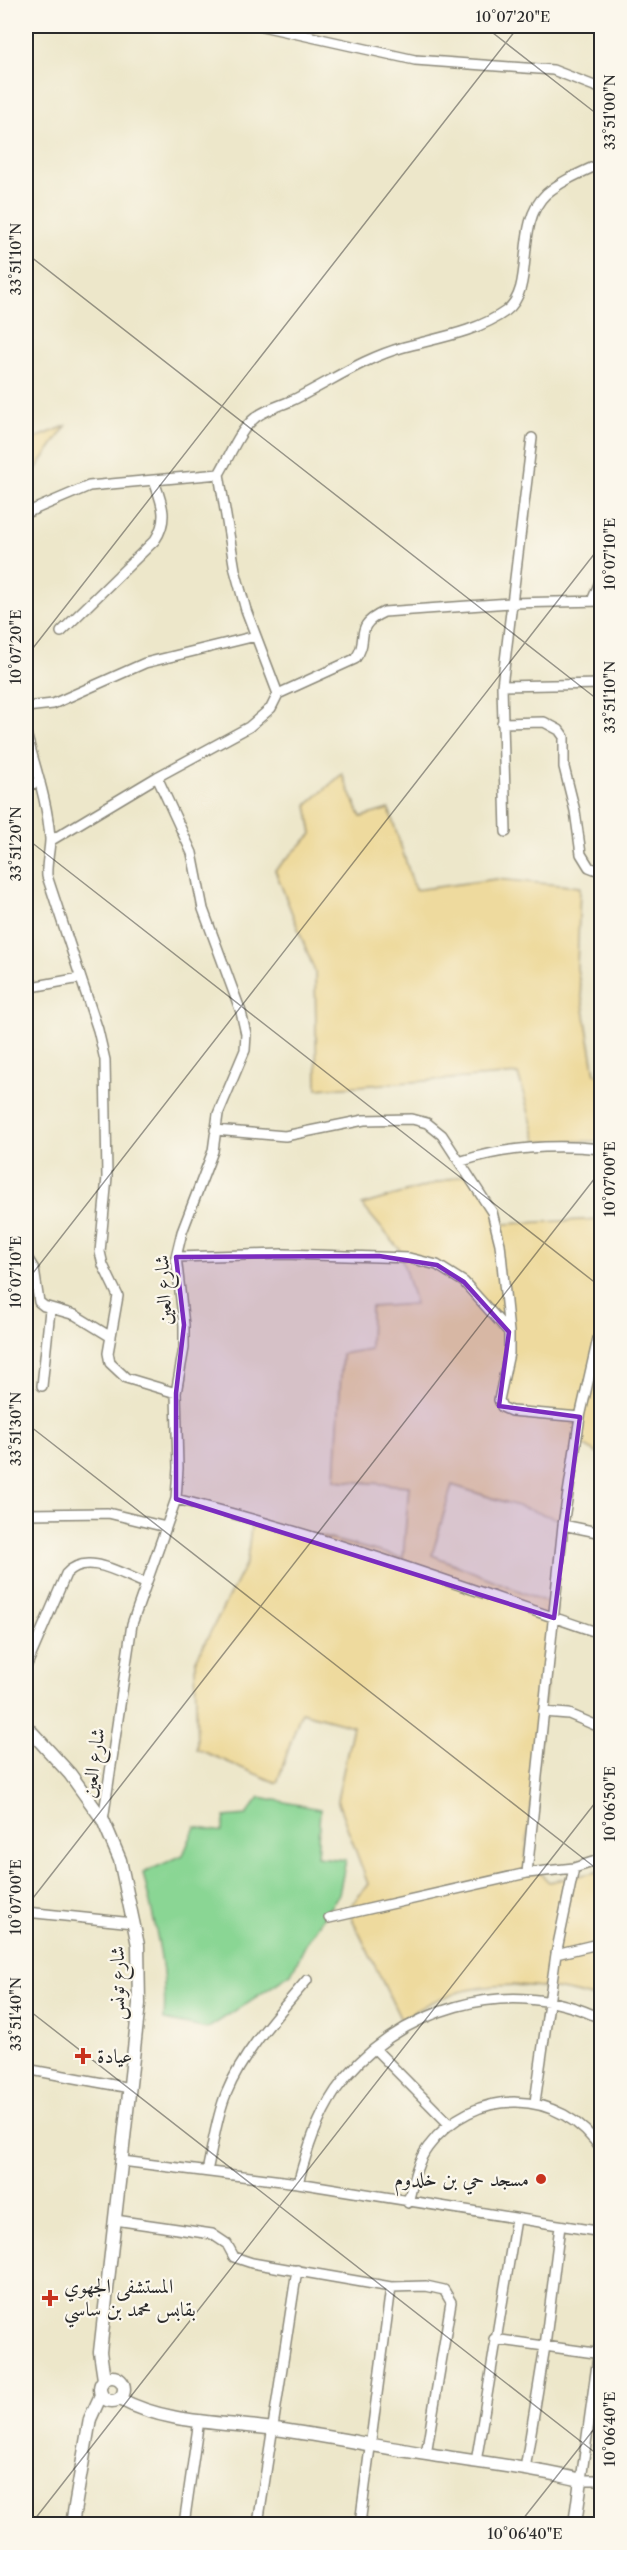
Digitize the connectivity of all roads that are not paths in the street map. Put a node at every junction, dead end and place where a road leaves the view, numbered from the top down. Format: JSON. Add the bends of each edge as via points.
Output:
{"nodes":[{"id":1,"x":262,"y":26,"type":"edge"},
{"id":2,"x":602,"y":88,"type":"edge"},
{"id":3,"x":602,"y":163,"type":"edge"},
{"id":4,"x":532,"y":438,"type":"dead end"},
{"id":5,"x":219,"y":474,"type":"junction"},
{"id":6,"x":154,"y":481,"type":"junction"},
{"id":7,"x":26,"y":513,"type":"edge"},
{"id":8,"x":602,"y":577,"type":"edge"},
{"id":9,"x":597,"y":601,"type":"edge"},
{"id":10,"x":510,"y":603,"type":"junction"},
{"id":11,"x":62,"y":632,"type":"dead end"},
{"id":12,"x":256,"y":636,"type":"junction"},
{"id":13,"x":602,"y":684,"type":"edge"},
{"id":14,"x":502,"y":686,"type":"junction"},
{"id":15,"x":278,"y":694,"type":"junction"},
{"id":16,"x":26,"y":707,"type":"edge"},
{"id":17,"x":502,"y":723,"type":"junction"},
{"id":18,"x":26,"y":733,"type":"edge"},
{"id":19,"x":157,"y":777,"type":"junction"},
{"id":20,"x":40,"y":782,"type":"junction"},
{"id":21,"x":26,"y":785,"type":"edge"},
{"id":22,"x":506,"y":832,"type":"dead end"},
{"id":23,"x":50,"y":841,"type":"junction"},
{"id":24,"x":602,"y":872,"type":"edge"},
{"id":25,"x":80,"y":978,"type":"junction"},
{"id":26,"x":26,"y":988,"type":"edge"},
{"id":27,"x":215,"y":1130,"type":"junction"},
{"id":28,"x":602,"y":1149,"type":"edge"},
{"id":29,"x":462,"y":1161,"type":"junction"},
{"id":30,"x":26,"y":1256,"type":"edge"},
{"id":31,"x":176,"y":1257,"type":"junction"},
{"id":32,"x":50,"y":1310,"type":"junction"},
{"id":33,"x":602,"y":1321,"type":"edge"},
{"id":34,"x":509,"y":1332,"type":"junction"},
{"id":35,"x":111,"y":1337,"type":"junction"},
{"id":36,"x":42,"y":1386,"type":"dead end"},
{"id":37,"x":176,"y":1394,"type":"junction"},
{"id":38,"x":580,"y":1417,"type":"junction"},
{"id":39,"x":176,"y":1499,"type":"junction"},
{"id":40,"x":26,"y":1514,"type":"edge"},
{"id":41,"x":563,"y":1525,"type":"junction"},
{"id":42,"x":166,"y":1527,"type":"junction"},
{"id":43,"x":602,"y":1533,"type":"edge"},
{"id":44,"x":145,"y":1583,"type":"junction"},
{"id":45,"x":554,"y":1618,"type":"junction"},
{"id":46,"x":602,"y":1634,"type":"edge"},
{"id":47,"x":26,"y":1667,"type":"edge"},
{"id":48,"x":543,"y":1712,"type":"junction"},
{"id":49,"x":26,"y":1727,"type":"edge"},
{"id":50,"x":602,"y":1728,"type":"edge"},
{"id":51,"x":103,"y":1820,"type":"junction"},
{"id":52,"x":602,"y":1859,"type":"edge"},
{"id":53,"x":574,"y":1868,"type":"junction"},
{"id":54,"x":527,"y":1874,"type":"junction"},
{"id":55,"x":26,"y":1912,"type":"edge"},
{"id":56,"x":329,"y":1918,"type":"dead end"},
{"id":57,"x":133,"y":1923,"type":"junction"},
{"id":58,"x":602,"y":1943,"type":"edge"},
{"id":59,"x":556,"y":1954,"type":"junction"},
{"id":60,"x":307,"y":1980,"type":"dead end"},
{"id":61,"x":550,"y":2002,"type":"junction"},
{"id":62,"x":602,"y":2019,"type":"edge"},
{"id":63,"x":375,"y":2049,"type":"junction"},
{"id":64,"x":26,"y":2069,"type":"edge"},
{"id":65,"x":130,"y":2088,"type":"junction"},
{"id":66,"x":535,"y":2102,"type":"junction"},
{"id":67,"x":450,"y":2125,"type":"junction"},
{"id":68,"x":602,"y":2151,"type":"edge"},
{"id":69,"x":122,"y":2161,"type":"junction"},
{"id":70,"x":207,"y":2171,"type":"junction"},
{"id":71,"x":298,"y":2183,"type":"junction"},
{"id":72,"x":408,"y":2203,"type":"junction"},
{"id":73,"x":516,"y":2219,"type":"junction"},
{"id":74,"x":115,"y":2220,"type":"junction"},
{"id":75,"x":560,"y":2226,"type":"junction"},
{"id":76,"x":602,"y":2232,"type":"edge"},
{"id":77,"x":297,"y":2270,"type":"junction"},
{"id":78,"x":391,"y":2288,"type":"junction"},
{"id":79,"x":602,"y":2328,"type":"edge"},
{"id":80,"x":495,"y":2339,"type":"junction"},
{"id":81,"x":545,"y":2346,"type":"junction"},
{"id":82,"x":599,"y":2354,"type":"edge"},
{"id":83,"x":104,"y":2379,"type":"junction"},
{"id":84,"x":101,"y":2395,"type":"junction"},
{"id":85,"x":120,"y":2398,"type":"junction"},
{"id":86,"x":199,"y":2420,"type":"junction"},
{"id":87,"x":274,"y":2429,"type":"junction"},
{"id":88,"x":372,"y":2443,"type":"junction"},
{"id":89,"x":426,"y":2454,"type":"junction"},
{"id":90,"x":476,"y":2462,"type":"junction"},
{"id":91,"x":525,"y":2469,"type":"junction"},
{"id":92,"x":581,"y":2480,"type":"junction"},
{"id":93,"x":602,"y":2480,"type":"edge"},
{"id":94,"x":72,"y":2524,"type":"edge"},
{"id":95,"x":184,"y":2524,"type":"edge"},
{"id":96,"x":258,"y":2524,"type":"edge"},
{"id":97,"x":360,"y":2524,"type":"edge"},
{"id":98,"x":575,"y":2524,"type":"edge"}],
"edges":[{"from":1,"to":2,"type":"street","via":[[415,60],[553,70]]},
{"from":3,"to":5,"type":"street","via":[[545,195],[535,210],[525,235],[518,295],[508,309],[490,321],[378,356],[267,411],[247,427]]},
{"from":4,"to":10,"type":"street"},
{"from":5,"to":6,"type":"street"},
{"from":5,"to":12,"type":"street","via":[[233,561]]},
{"from":6,"to":7,"type":"street","via":[[89,486]]},
{"from":6,"to":11,"type":"street","via":[[163,505],[162,529]]},
{"from":8,"to":9,"type":"street"},
{"from":9,"to":10,"type":"street"},
{"from":10,"to":14,"type":"street"},
{"from":10,"to":15,"type":"street","via":[[384,612],[367,623],[360,652],[354,659]]},
{"from":12,"to":15,"type":"street"},
{"from":12,"to":16,"type":"street","via":[[146,663],[53,704]]},
{"from":13,"to":14,"type":"street"},
{"from":14,"to":17,"type":"street"},
{"from":15,"to":19,"type":"street","via":[[271,708],[249,727]]},
{"from":17,"to":22,"type":"street"},
{"from":17,"to":24,"type":"street","via":[[544,722],[560,730],[581,854],[589,867]]},
{"from":18,"to":20,"type":"street"},
{"from":19,"to":23,"type":"street"},
{"from":19,"to":27,"type":"street","name":"شارع العين","via":[[192,853],[203,909],[235,990],[246,1034],[241,1066],[224,1098]]},
{"from":20,"to":21,"type":"street"},
{"from":20,"to":23,"type":"street"},
{"from":23,"to":25,"type":"street","via":[[47,876]]},
{"from":25,"to":26,"type":"street"},
{"from":25,"to":35,"type":"street","via":[[105,1060],[107,1177],[100,1252],[118,1296]]},
{"from":27,"to":29,"type":"street","via":[[285,1136],[364,1120],[412,1119],[426,1123],[442,1135]]},
{"from":27,"to":31,"type":"street","name":"شارع العين","via":[[213,1151]]},
{"from":28,"to":29,"type":"street","via":[[530,1147]]},
{"from":29,"to":34,"type":"street","via":[[492,1212],[500,1244]]},
{"from":30,"to":32,"type":"street","via":[[34,1269],[39,1302]]},
{"from":31,"to":34,"type":"street","via":[[284,1254],[409,1258],[437,1265],[464,1282]]},
{"from":31,"to":37,"type":"street","name":"شارع العين","via":[[184,1348]]},
{"from":32,"to":35,"type":"street","via":[[75,1315]]},
{"from":32,"to":36,"type":"street"},
{"from":33,"to":38,"type":"street"},
{"from":34,"to":38,"type":"street","via":[[509,1353],[499,1400],[502,1407]]},
{"from":35,"to":37,"type":"street","via":[[108,1353],[116,1371]]},
{"from":37,"to":39,"type":"street","name":"شارع العين"},
{"from":38,"to":41,"type":"street"},
{"from":39,"to":42,"type":"street","name":"شارع العين"},
{"from":39,"to":45,"type":"street","via":[[357,1552]]},
{"from":40,"to":42,"type":"street","via":[[108,1513]]},
{"from":41,"to":43,"type":"street"},
{"from":41,"to":45,"type":"street"},
{"from":42,"to":44,"type":"street","name":"شارع العين"},
{"from":44,"to":47,"type":"street","via":[[99,1565],[86,1563],[71,1569]]},
{"from":44,"to":51,"type":"street","name":"شارع العين","via":[[132,1624]]},
{"from":45,"to":46,"type":"street"},
{"from":45,"to":48,"type":"street"},
{"from":48,"to":50,"type":"street","via":[[569,1714]]},
{"from":48,"to":54,"type":"street"},
{"from":49,"to":51,"type":"street","name":"شارع تونس","via":[[70,1774]]},
{"from":51,"to":57,"type":"street","name":"شارع تونس","via":[[120,1860]]},
{"from":52,"to":53,"type":"street"},
{"from":53,"to":54,"type":"street"},
{"from":53,"to":59,"type":"street"},
{"from":54,"to":56,"type":"street"},
{"from":55,"to":57,"type":"street"},
{"from":57,"to":65,"type":"street","name":"شارع تونس","via":[[140,1974]]},
{"from":58,"to":59,"type":"street"},
{"from":59,"to":61,"type":"street"},
{"from":60,"to":70,"type":"street","via":[[268,2027],[232,2082],[221,2109]]},
{"from":61,"to":62,"type":"street"},
{"from":61,"to":63,"type":"street","via":[[459,2003],[404,2028]]},
{"from":61,"to":66,"type":"street"},
{"from":63,"to":67,"type":"street"},
{"from":63,"to":71,"type":"street","via":[[337,2089],[325,2109]]},
{"from":64,"to":65,"type":"street"},
{"from":65,"to":69,"type":"street","name":"شارع تونس"},
{"from":66,"to":67,"type":"street","via":[[482,2106]]},
{"from":66,"to":68,"type":"street","via":[[571,2119],[590,2134]]},
{"from":67,"to":72,"type":"street","via":[[420,2161]]},
{"from":69,"to":70,"type":"street"},
{"from":69,"to":74,"type":"street","name":"شارع تونس"},
{"from":70,"to":71,"type":"street"},
{"from":71,"to":72,"type":"street"},
{"from":72,"to":73,"type":"street"},
{"from":73,"to":75,"type":"street"},
{"from":73,"to":80,"type":"street"},
{"from":74,"to":77,"type":"street","via":[[212,2234],[227,2244],[234,2257]]},
{"from":74,"to":83,"type":"street","name":"شارع تونس","via":[[100,2352]]},
{"from":75,"to":76,"type":"street"},
{"from":75,"to":81,"type":"street"},
{"from":77,"to":78,"type":"street"},
{"from":77,"to":87,"type":"street"},
{"from":78,"to":88,"type":"street"},
{"from":78,"to":89,"type":"street","via":[[434,2287],[444,2290],[451,2302]]},
{"from":79,"to":82,"type":"street"},
{"from":80,"to":81,"type":"street"},
{"from":80,"to":90,"type":"street"},
{"from":81,"to":82,"type":"street"},
{"from":81,"to":91,"type":"street"},
{"from":82,"to":92,"type":"street"},
{"from":83,"to":84,"type":"street","via":[[99,2386]]},
{"from":83,"to":85,"type":"street","via":[[113,2376],[122,2380],[124,2390]]},
{"from":84,"to":85,"type":"street","via":[[107,2400]]},
{"from":84,"to":94,"type":"street","via":[[90,2419]]},
{"from":85,"to":86,"type":"street","via":[[153,2412]]},
{"from":86,"to":87,"type":"street"},
{"from":86,"to":95,"type":"street"},
{"from":87,"to":88,"type":"street"},
{"from":87,"to":96,"type":"street"},
{"from":88,"to":89,"type":"street"},
{"from":88,"to":97,"type":"street"},
{"from":89,"to":90,"type":"street"},
{"from":90,"to":91,"type":"street"},
{"from":91,"to":92,"type":"street"},
{"from":92,"to":93,"type":"street"},
{"from":92,"to":98,"type":"street"}]}
